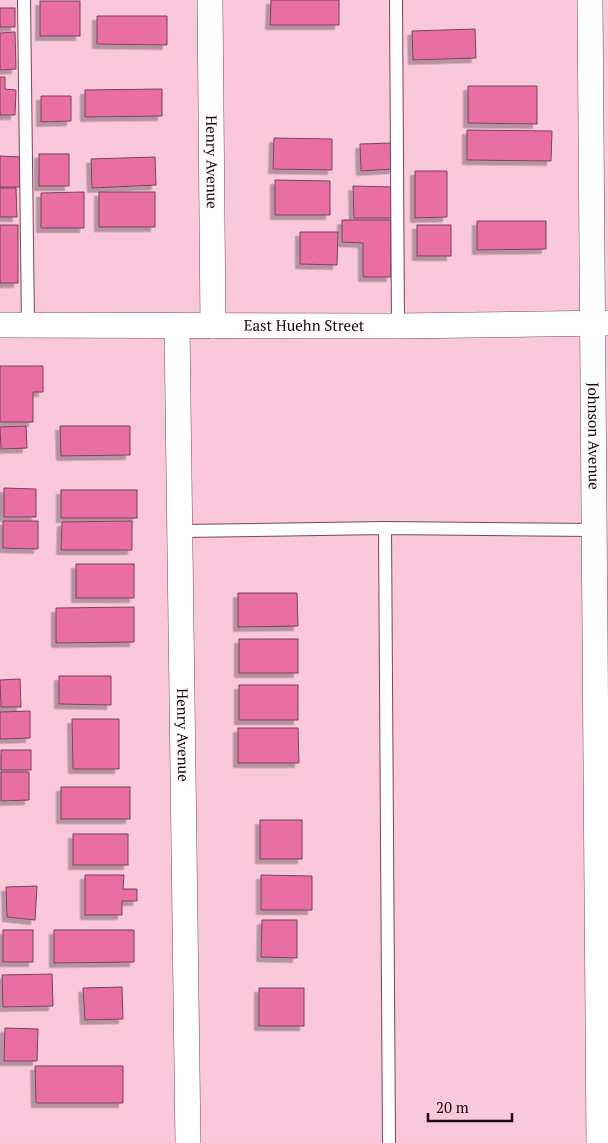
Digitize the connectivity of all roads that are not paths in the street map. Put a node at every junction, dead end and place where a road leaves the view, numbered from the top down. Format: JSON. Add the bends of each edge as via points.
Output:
{"nodes":[{"id":1,"x":24,"y":0,"type":"edge"},
{"id":2,"x":210,"y":0,"type":"edge"},
{"id":3,"x":396,"y":0,"type":"edge"},
{"id":4,"x":590,"y":0,"type":"edge"},
{"id":5,"x":600,"y":323,"type":"edge"},
{"id":6,"x":0,"y":325,"type":"edge"},
{"id":7,"x":28,"y":325,"type":"junction"},
{"id":8,"x":177,"y":326,"type":"junction"},
{"id":9,"x":213,"y":326,"type":"junction"},
{"id":10,"x":398,"y":326,"type":"junction"},
{"id":11,"x":601,"y":505,"type":"edge"},
{"id":12,"x":385,"y":528,"type":"junction"},
{"id":13,"x":595,"y":530,"type":"junction"},
{"id":14,"x":180,"y":531,"type":"junction"},
{"id":15,"x":188,"y":1143,"type":"edge"},
{"id":16,"x":389,"y":1143,"type":"edge"},
{"id":17,"x":598,"y":1143,"type":"edge"}],
"edges":[{"from":1,"to":7,"type":"lane"},
{"from":2,"to":9,"type":"street","name":"Henry Avenue"},
{"from":3,"to":10,"type":"lane"},
{"from":4,"to":5,"type":"street","name":"Johnson Avenue"},
{"from":5,"to":10,"type":"street","name":"East Huehn Street"},
{"from":5,"to":11,"type":"street","name":"Johnson Avenue"},
{"from":6,"to":7,"type":"street","name":"East Huehn Street"},
{"from":7,"to":8,"type":"street","name":"East Huehn Street"},
{"from":8,"to":9,"type":"street","name":"East Huehn Street"},
{"from":8,"to":14,"type":"street","name":"Henry Avenue"},
{"from":9,"to":10,"type":"street","name":"East Huehn Street"},
{"from":11,"to":13,"type":"street","name":"Johnson Avenue"},
{"from":12,"to":13,"type":"lane"},
{"from":12,"to":14,"type":"lane"},
{"from":12,"to":16,"type":"lane"},
{"from":13,"to":17,"type":"street","name":"Johnson Avenue"},
{"from":14,"to":15,"type":"street","name":"Henry Avenue"}]}
